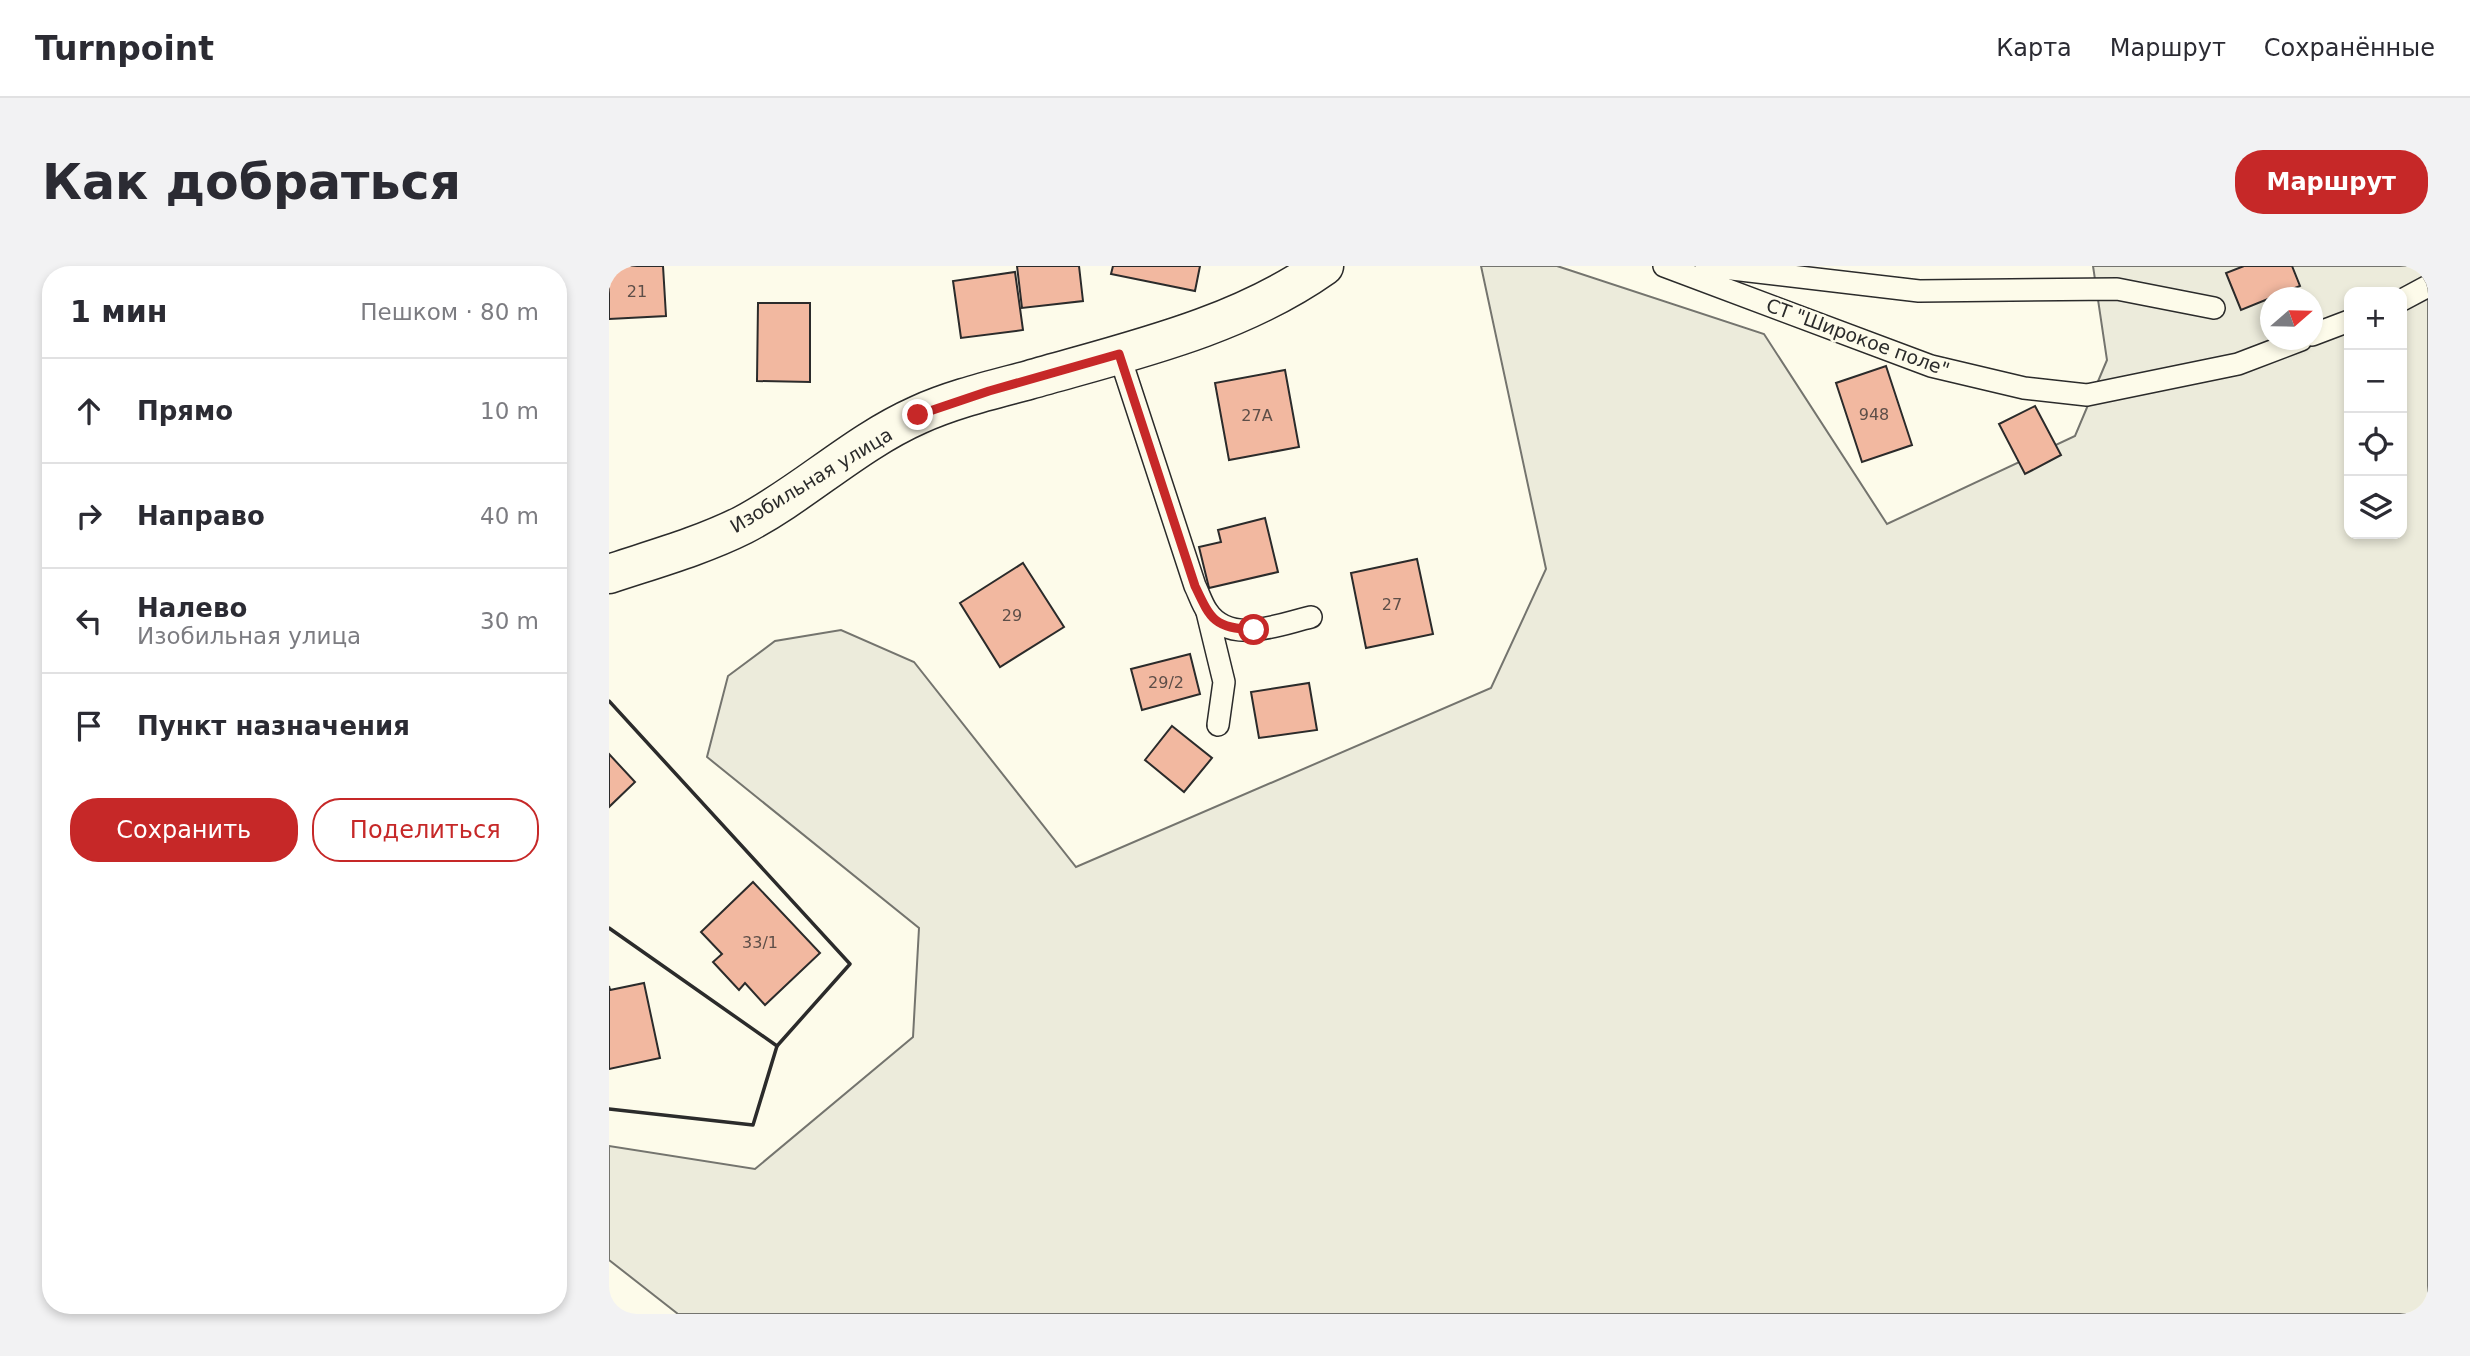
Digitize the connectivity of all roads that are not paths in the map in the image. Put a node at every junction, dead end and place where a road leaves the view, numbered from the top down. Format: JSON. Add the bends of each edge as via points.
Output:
{"nodes":[{"id":1,"x":1324,"y":266,"type":"edge"},
{"id":2,"x":1664,"y":266,"type":"edge"},
{"id":3,"x":1706,"y":266,"type":"edge"},
{"id":4,"x":2428,"y":286,"type":"edge"},
{"id":5,"x":2407,"y":297,"type":"edge"},
{"id":6,"x":2214,"y":308,"type":"dead end"},
{"id":7,"x":2344,"y":323,"type":"edge"},
{"id":8,"x":2323,"y":331,"type":"edge"},
{"id":9,"x":2275,"y":350,"type":"edge"},
{"id":10,"x":1119,"y":354,"type":"junction"},
{"id":11,"x":609,"y":574,"type":"edge"},
{"id":12,"x":1207,"y":612,"type":"junction"},
{"id":13,"x":1311,"y":617,"type":"dead end"},
{"id":14,"x":1218,"y":725,"type":"dead end"}],
"edges":[{"from":1,"to":10,"type":"street","name":"Изобильная улица","via":[[1244,313]]},
{"from":2,"to":9,"type":"lane","name":"СТ \"Широкое поле\"","via":[[1931,366],[2024,388],[2087,394],[2238,364]]},
{"from":3,"to":6,"type":"lane","via":[[1919,291],[2117,289]]},
{"from":4,"to":5,"type":"lane"},
{"from":7,"to":8,"type":"lane"},
{"from":10,"to":11,"type":"street","name":"Изобильная улица","via":[[918,415],[743,525]]},
{"from":10,"to":12,"type":"lane"},
{"from":12,"to":13,"type":"lane","via":[[1230,629],[1254,630]]},
{"from":12,"to":14,"type":"lane","via":[[1224,682]]}]}
